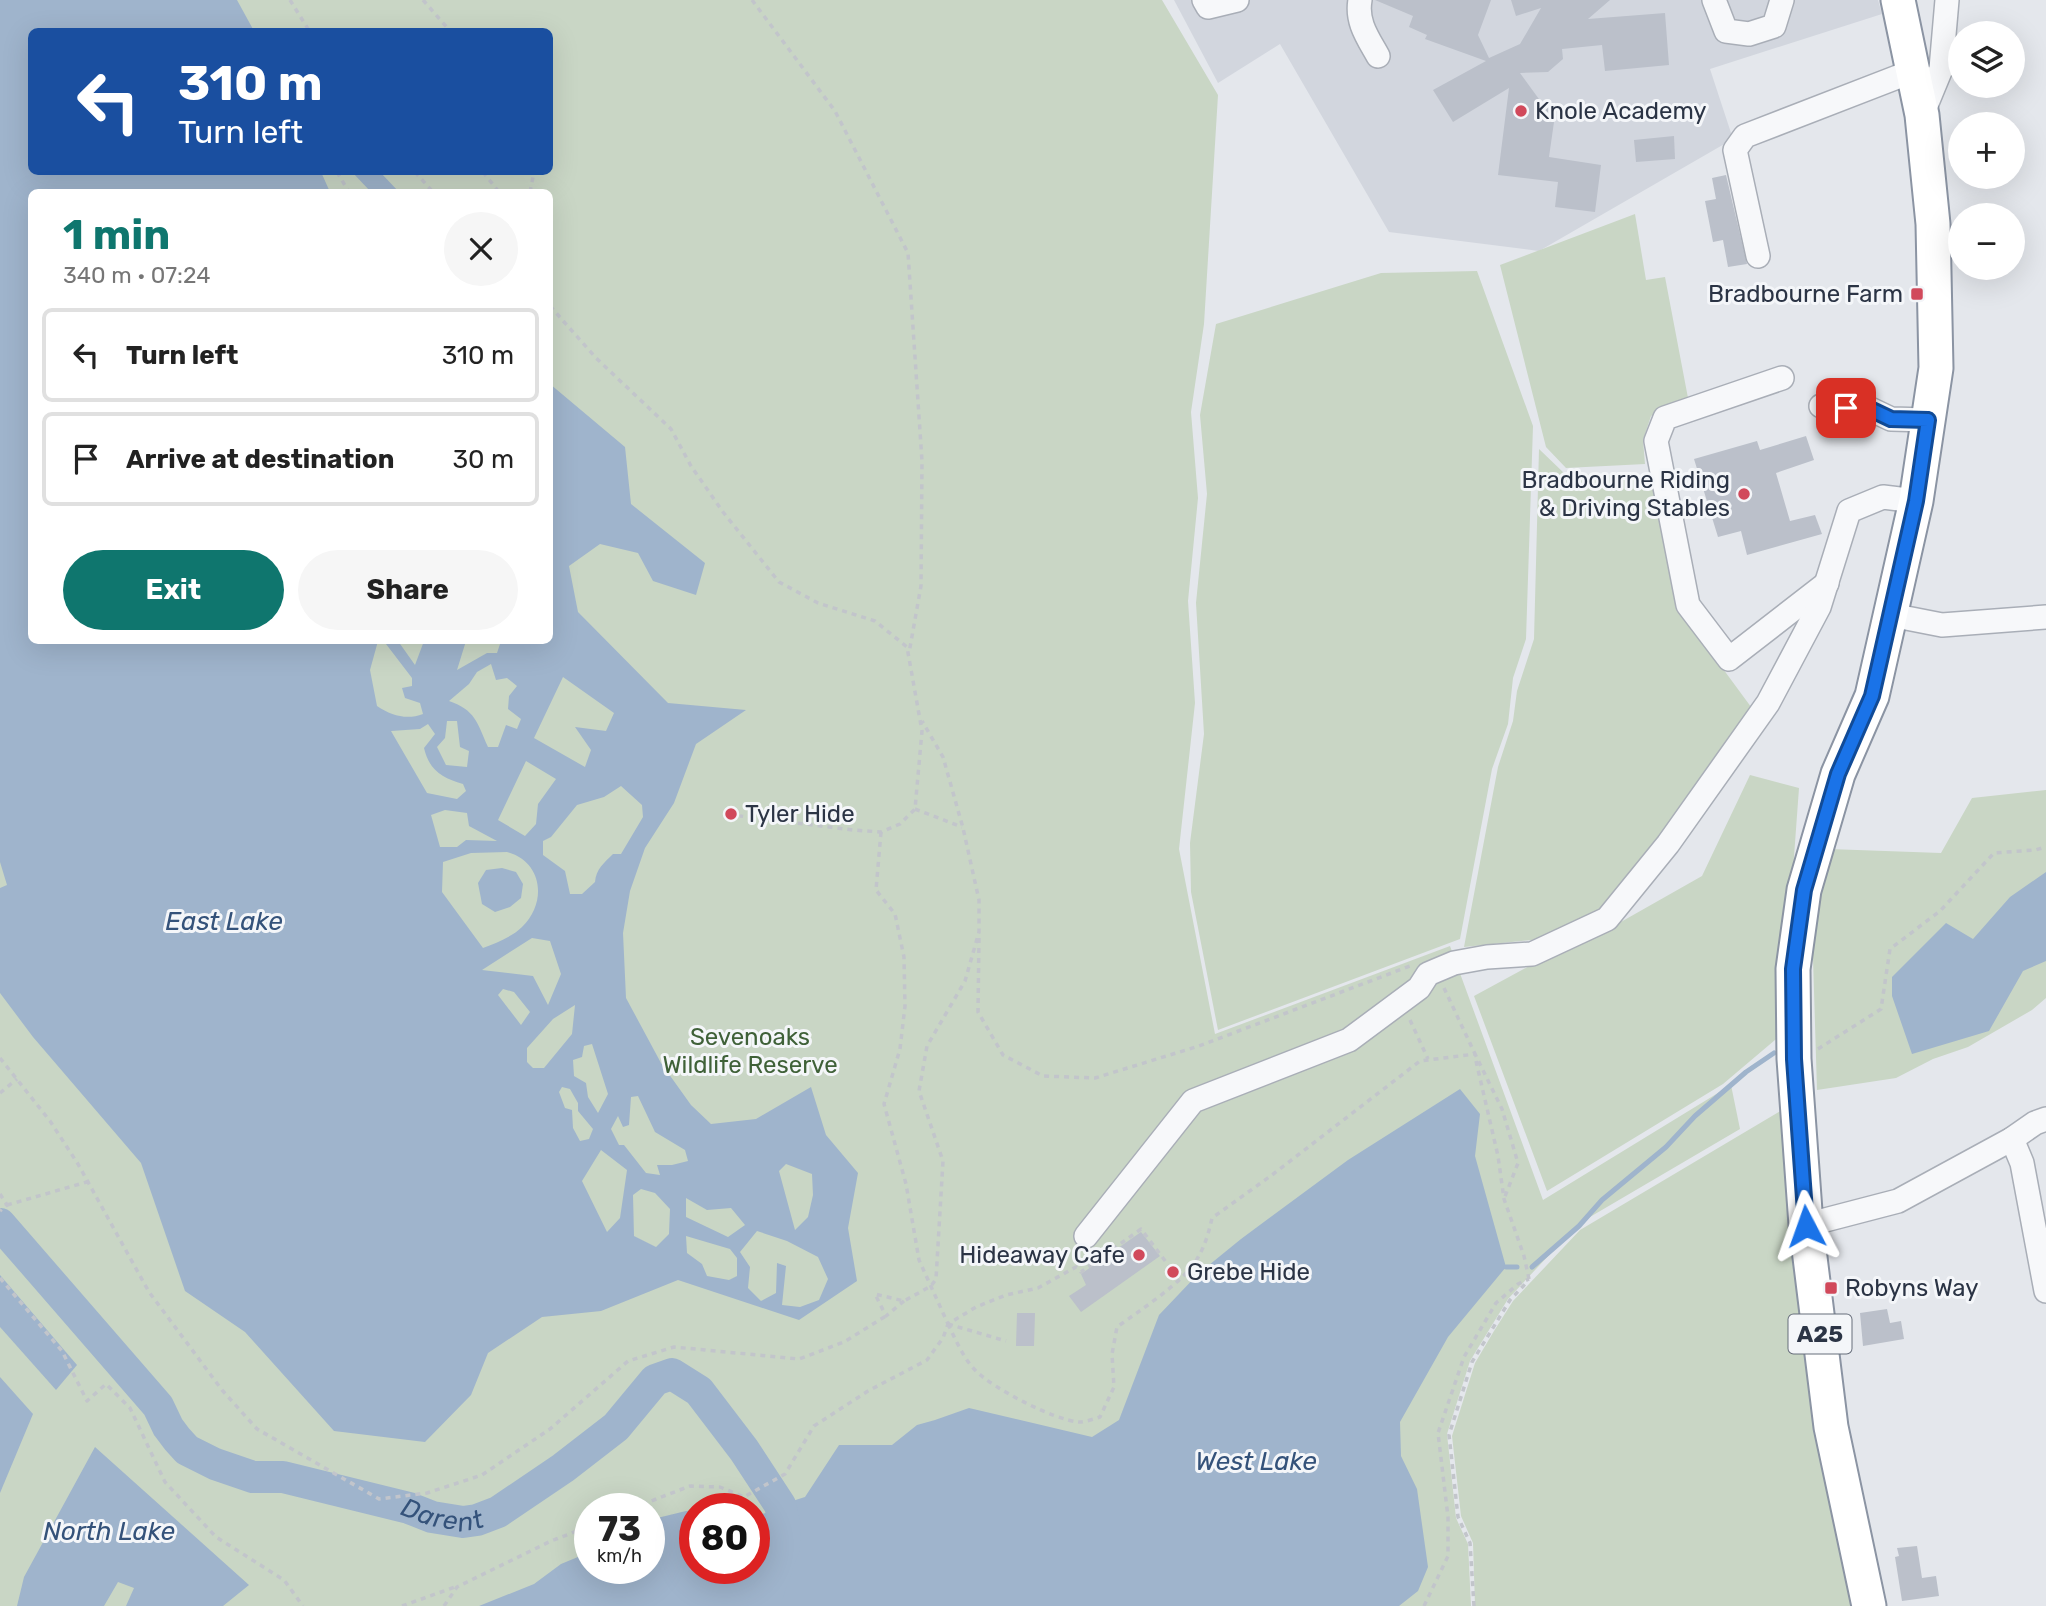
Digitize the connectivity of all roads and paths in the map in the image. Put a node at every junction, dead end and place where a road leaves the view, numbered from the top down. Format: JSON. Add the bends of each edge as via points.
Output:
{"nodes":[{"id":1,"x":290,"y":0,"type":"edge"},
{"id":2,"x":423,"y":0,"type":"edge"},
{"id":3,"x":752,"y":0,"type":"edge"},
{"id":4,"x":1204,"y":0,"type":"edge"},
{"id":5,"x":1237,"y":0,"type":"edge"},
{"id":6,"x":1360,"y":0,"type":"edge"},
{"id":7,"x":1714,"y":0,"type":"edge"},
{"id":8,"x":1782,"y":0,"type":"edge"},
{"id":9,"x":1898,"y":0,"type":"edge"},
{"id":10,"x":1947,"y":0,"type":"edge"},
{"id":11,"x":308,"y":28,"type":"edge"},
{"id":12,"x":448,"y":28,"type":"edge"},
{"id":13,"x":1378,"y":56,"type":"dead end"},
{"id":14,"x":1913,"y":71,"type":"junction"},
{"id":15,"x":1922,"y":115,"type":"junction"},
{"id":16,"x":418,"y":175,"type":"edge"},
{"id":17,"x":485,"y":175,"type":"edge"},
{"id":18,"x":430,"y":189,"type":"edge"},
{"id":19,"x":497,"y":189,"type":"edge"},
{"id":20,"x":1758,"y":256,"type":"dead end"},
{"id":21,"x":553,"y":309,"type":"edge"},
{"id":22,"x":1782,"y":378,"type":"dead end"},
{"id":23,"x":1821,"y":406,"type":"dead end"},
{"id":24,"x":1928,"y":420,"type":"junction"},
{"id":25,"x":1916,"y":501,"type":"junction"},
{"id":26,"x":1826,"y":583,"type":"junction"},
{"id":27,"x":1891,"y":615,"type":"junction"},
{"id":28,"x":2046,"y":617,"type":"edge"},
{"id":29,"x":908,"y":655,"type":"junction"},
{"id":30,"x":920,"y":716,"type":"junction"},
{"id":31,"x":915,"y":809,"type":"junction"},
{"id":32,"x":740,"y":816,"type":"dead end"},
{"id":33,"x":963,"y":828,"type":"junction"},
{"id":34,"x":881,"y":832,"type":"junction"},
{"id":35,"x":2046,"y":846,"type":"edge"},
{"id":36,"x":979,"y":932,"type":"junction"},
{"id":37,"x":1425,"y":967,"type":"junction"},
{"id":38,"x":1393,"y":1007,"type":"junction"},
{"id":39,"x":1475,"y":1054,"type":"junction"},
{"id":40,"x":0,"y":1058,"type":"edge"},
{"id":41,"x":1428,"y":1059,"type":"junction"},
{"id":42,"x":1794,"y":1059,"type":"junction"},
{"id":43,"x":17,"y":1079,"type":"junction"},
{"id":44,"x":0,"y":1093,"type":"edge"},
{"id":45,"x":2046,"y":1119,"type":"edge"},
{"id":46,"x":2012,"y":1139,"type":"junction"},
{"id":47,"x":87,"y":1182,"type":"junction"},
{"id":48,"x":0,"y":1194,"type":"edge"},
{"id":49,"x":1504,"y":1199,"type":"junction"},
{"id":50,"x":7,"y":1205,"type":"junction"},
{"id":51,"x":0,"y":1211,"type":"edge"},
{"id":52,"x":1806,"y":1226,"type":"junction"},
{"id":53,"x":1086,"y":1236,"type":"dead end"},
{"id":54,"x":1169,"y":1266,"type":"dead end"},
{"id":55,"x":0,"y":1278,"type":"edge"},
{"id":56,"x":1529,"y":1279,"type":"junction"},
{"id":57,"x":931,"y":1286,"type":"junction"},
{"id":58,"x":2046,"y":1291,"type":"edge"},
{"id":59,"x":904,"y":1301,"type":"junction"},
{"id":60,"x":886,"y":1316,"type":"junction"},
{"id":61,"x":948,"y":1324,"type":"junction"},
{"id":62,"x":1006,"y":1341,"type":"dead end"},
{"id":63,"x":665,"y":1496,"type":"edge"},
{"id":64,"x":574,"y":1532,"type":"edge"},
{"id":65,"x":457,"y":1587,"type":"junction"},
{"id":66,"x":303,"y":1606,"type":"edge"},
{"id":67,"x":402,"y":1606,"type":"edge"},
{"id":68,"x":444,"y":1606,"type":"edge"},
{"id":69,"x":1424,"y":1606,"type":"edge"},
{"id":70,"x":1474,"y":1606,"type":"edge"},
{"id":71,"x":1869,"y":1606,"type":"edge"}],
"edges":[{"from":1,"to":11,"type":"path"},
{"from":2,"to":12,"type":"path"},
{"from":3,"to":29,"type":"path","via":[[835,111],[908,253],[922,461],[921,586]]},
{"from":4,"to":5,"type":"street","via":[[1208,7]]},
{"from":6,"to":13,"type":"street","via":[[1357,12]]},
{"from":7,"to":8,"type":"street","via":[[1726,31],[1749,34],[1774,26]]},
{"from":9,"to":14,"type":"highway","number":"A25"},
{"from":10,"to":15,"type":"street","via":[[1941,69]]},
{"from":14,"to":15,"type":"highway","number":"A25"},
{"from":14,"to":20,"type":"street","via":[[1745,136],[1735,150]]},
{"from":15,"to":24,"type":"highway","number":"A25","via":[[1933,224],[1936,368]]},
{"from":16,"to":18,"type":"path"},
{"from":17,"to":19,"type":"path"},
{"from":21,"to":29,"type":"path","via":[[596,358],[671,429],[723,512],[779,582],[818,603],[875,621],[907,647]]},
{"from":22,"to":26,"type":"street","via":[[1665,418],[1656,441],[1688,605],[1729,659]]},
{"from":23,"to":24,"type":"street","via":[[1870,409],[1891,419]]},
{"from":24,"to":25,"type":"highway","number":"A25"},
{"from":25,"to":26,"type":"street","via":[[1883,497],[1849,511]]},
{"from":25,"to":27,"type":"highway","number":"A25"},
{"from":26,"to":37,"type":"street","via":[[1819,607],[1768,703],[1668,844],[1607,919],[1532,954]]},
{"from":27,"to":28,"type":"street","via":[[1942,625]]},
{"from":27,"to":42,"type":"highway","number":"A25","via":[[1872,696],[1838,774],[1804,890],[1793,969]]},
{"from":29,"to":30,"type":"path"},
{"from":30,"to":31,"type":"path"},
{"from":30,"to":33,"type":"path","via":[[943,757]]},
{"from":31,"to":33,"type":"path"},
{"from":31,"to":34,"type":"path","via":[[900,824]]},
{"from":32,"to":34,"type":"path"},
{"from":33,"to":36,"type":"path","via":[[979,900]]},
{"from":34,"to":57,"type":"path","via":[[876,890],[895,914],[905,981],[900,1049],[884,1104],[906,1184],[919,1260]]},
{"from":35,"to":42,"type":"path","via":[[1994,853],[1940,911],[1889,949],[1881,1009]]},
{"from":36,"to":37,"type":"path","via":[[978,1012],[1003,1055],[1043,1076],[1095,1078]]},
{"from":36,"to":57,"type":"path","via":[[965,981],[927,1046],[919,1091],[943,1161],[936,1279]]},
{"from":37,"to":38,"type":"street","via":[[1428,974],[1419,988]]},
{"from":37,"to":39,"type":"path"},
{"from":38,"to":41,"type":"path","via":[[1409,1020]]},
{"from":38,"to":53,"type":"street","via":[[1349,1040],[1192,1101]]},
{"from":39,"to":41,"type":"path"},
{"from":39,"to":49,"type":"path"},
{"from":39,"to":49,"type":"path","via":[[1502,1109],[1518,1164]]},
{"from":40,"to":43,"type":"path"},
{"from":41,"to":61,"type":"path","via":[[1212,1217],[1196,1261],[1117,1327],[1112,1354],[1114,1387],[1100,1417],[1079,1422],[1037,1410],[1011,1396],[976,1371]]},
{"from":42,"to":52,"type":"highway","number":"A25"},
{"from":43,"to":44,"type":"path"},
{"from":43,"to":47,"type":"path","via":[[50,1121]]},
{"from":45,"to":46,"type":"street"},
{"from":46,"to":52,"type":"street","via":[[1898,1201]]},
{"from":46,"to":58,"type":"street","via":[[2022,1163]]},
{"from":47,"to":50,"type":"path"},
{"from":47,"to":60,"type":"path","via":[[149,1292],[257,1429],[379,1499],[427,1493],[482,1475],[550,1429],[628,1361],[674,1348],[799,1359],[844,1342]]},
{"from":48,"to":50,"type":"path"},
{"from":49,"to":56,"type":"path"},
{"from":50,"to":51,"type":"path"},
{"from":52,"to":71,"type":"highway","number":"A25","via":[[1831,1427]]},
{"from":54,"to":61,"type":"path","via":[[1141,1229],[1081,1272],[1076,1267],[1068,1270],[1038,1288],[1006,1295]]},
{"from":55,"to":66,"type":"path","via":[[62,1351],[87,1401],[106,1384],[130,1408],[165,1482],[216,1536],[285,1580]]},
{"from":56,"to":69,"type":"path","via":[[1496,1303],[1464,1357],[1438,1433],[1448,1556]]},
{"from":56,"to":70,"type":"path","via":[[1510,1300],[1472,1362],[1449,1436],[1458,1517],[1470,1543]]},
{"from":57,"to":59,"type":"path"},
{"from":57,"to":61,"type":"path"},
{"from":59,"to":60,"type":"path"},
{"from":59,"to":60,"type":"path","via":[[875,1294]]},
{"from":61,"to":62,"type":"path"},
{"from":61,"to":63,"type":"path","via":[[927,1360],[814,1426],[785,1474],[744,1497],[720,1487],[690,1486]]},
{"from":64,"to":65,"type":"path"},
{"from":65,"to":67,"type":"path"},
{"from":65,"to":68,"type":"path"}]}
